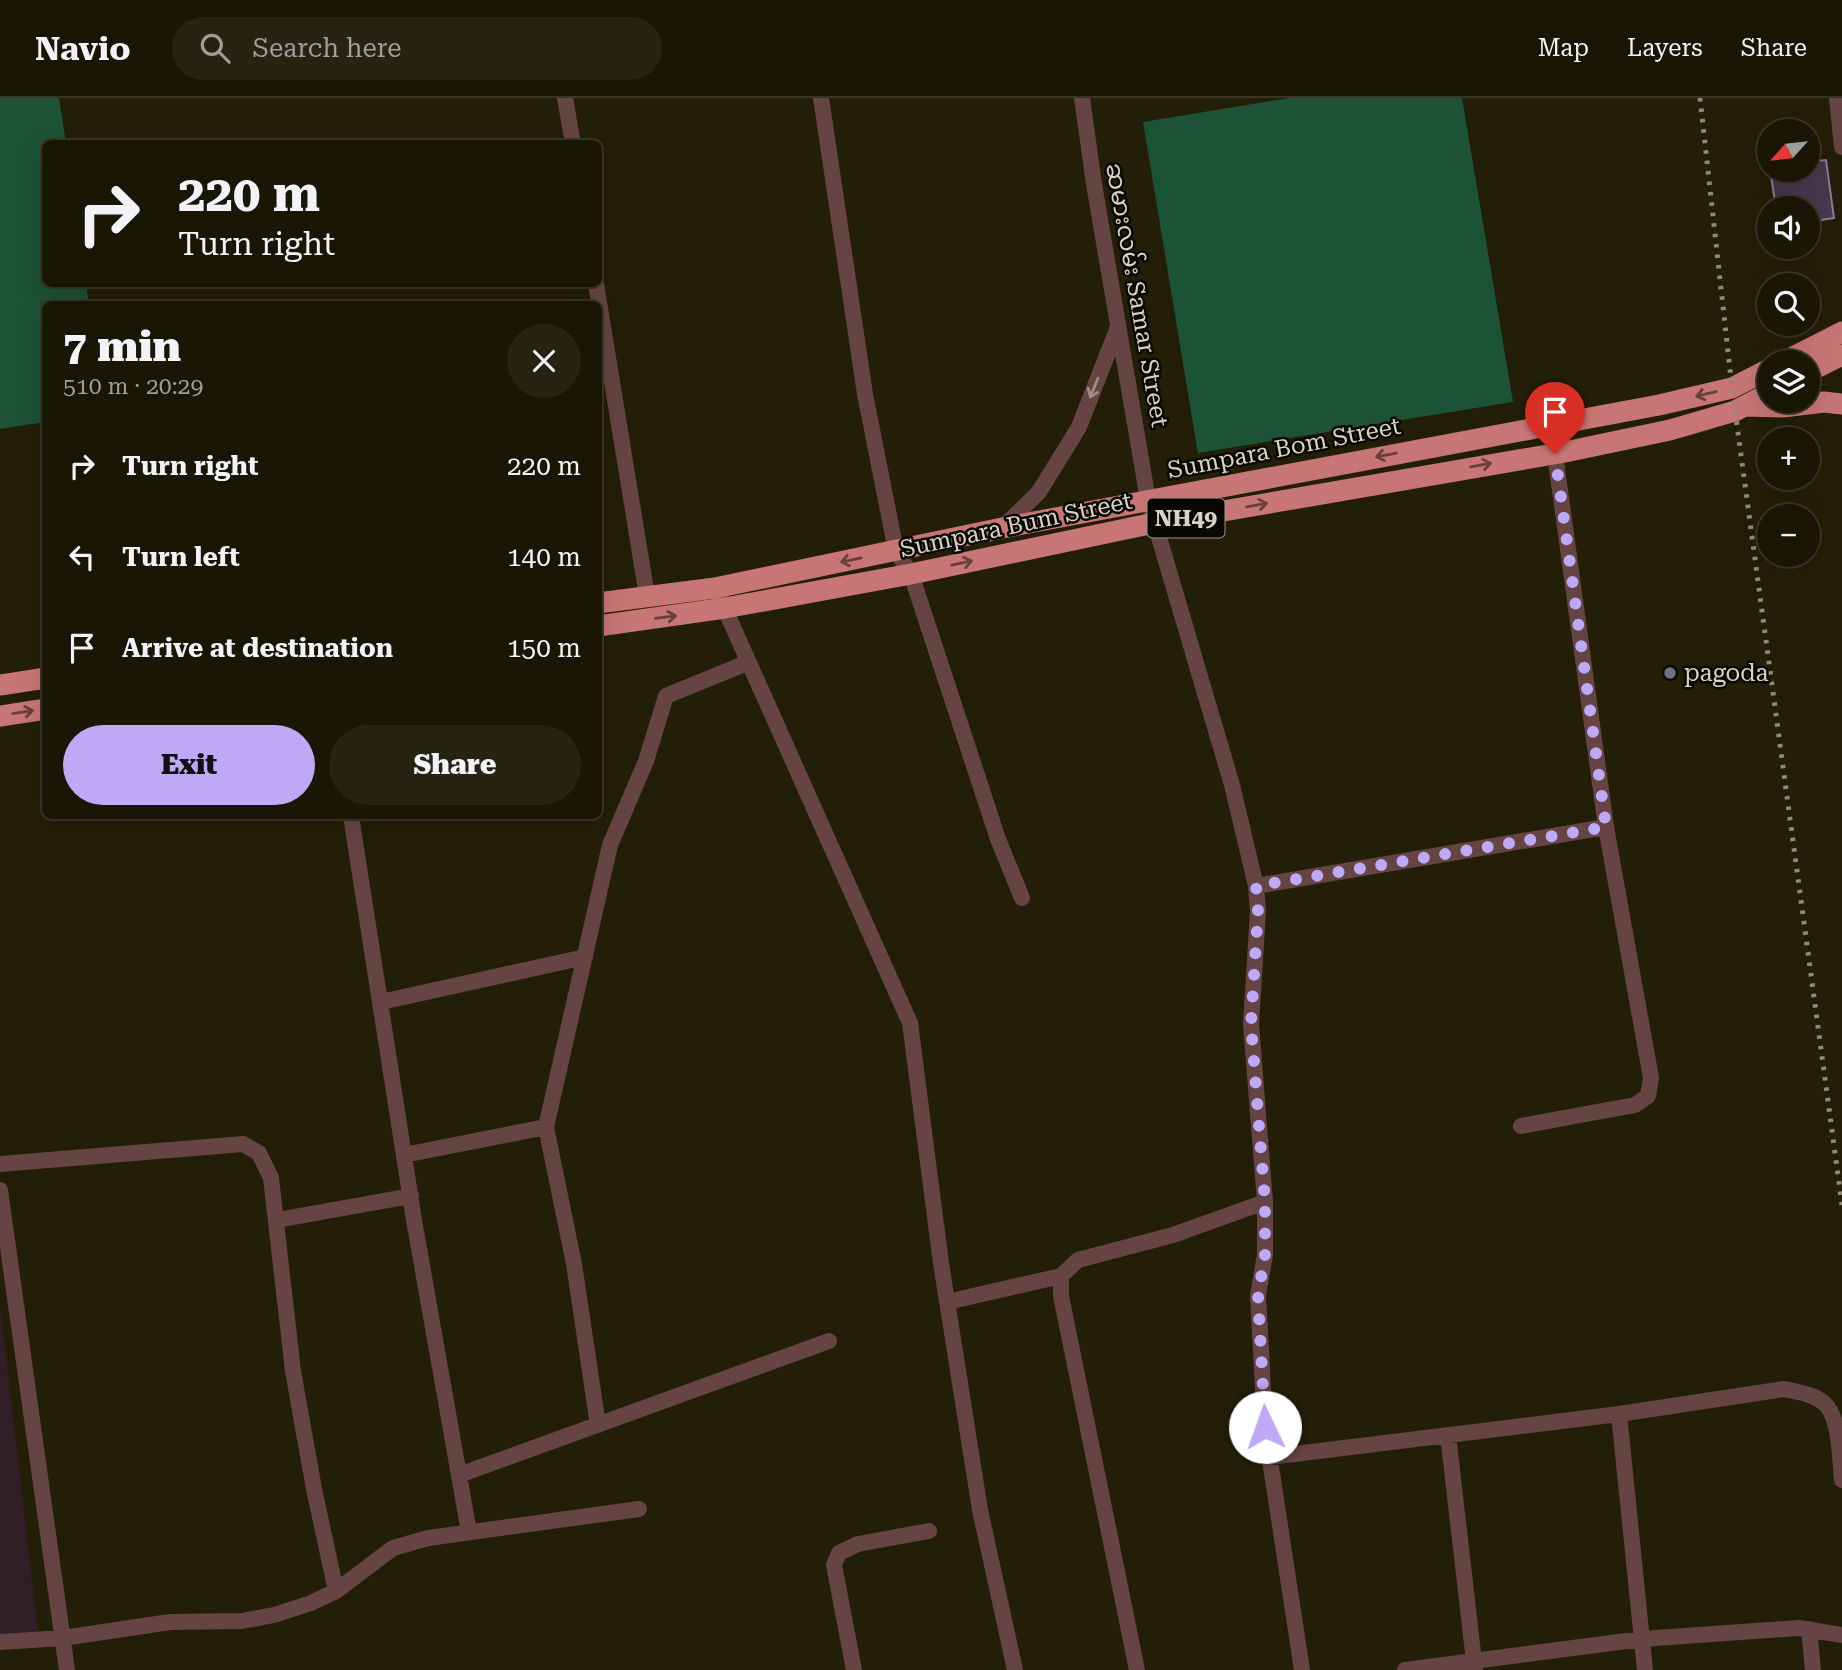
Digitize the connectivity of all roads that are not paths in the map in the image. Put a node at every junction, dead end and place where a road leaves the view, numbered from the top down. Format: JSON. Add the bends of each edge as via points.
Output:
{"nodes":[{"id":1,"x":565,"y":98,"type":"edge"},
{"id":2,"x":821,"y":98,"type":"edge"},
{"id":3,"x":1082,"y":98,"type":"edge"},
{"id":4,"x":1837,"y":98,"type":"edge"},
{"id":5,"x":572,"y":140,"type":"edge"},
{"id":6,"x":1842,"y":147,"type":"edge"},
{"id":7,"x":602,"y":321,"type":"edge"},
{"id":8,"x":1119,"y":324,"type":"junction"},
{"id":9,"x":1842,"y":332,"type":"edge"},
{"id":10,"x":1807,"y":350,"type":"edge"},
{"id":11,"x":1842,"y":355,"type":"edge"},
{"id":12,"x":1820,"y":366,"type":"edge"},
{"id":13,"x":1757,"y":375,"type":"edge"},
{"id":14,"x":1757,"y":399,"type":"edge"},
{"id":15,"x":1842,"y":404,"type":"edge"},
{"id":16,"x":1744,"y":406,"type":"junction"},
{"id":17,"x":1555,"y":454,"type":"junction"},
{"id":18,"x":1148,"y":500,"type":"junction"},
{"id":19,"x":1154,"y":523,"type":"junction"},
{"id":20,"x":1002,"y":528,"type":"junction"},
{"id":21,"x":896,"y":551,"type":"junction"},
{"id":22,"x":911,"y":574,"type":"junction"},
{"id":23,"x":715,"y":588,"type":"junction"},
{"id":24,"x":647,"y":596,"type":"junction"},
{"id":25,"x":602,"y":602,"type":"edge"},
{"id":26,"x":725,"y":608,"type":"junction"},
{"id":27,"x":602,"y":625,"type":"edge"},
{"id":28,"x":749,"y":662,"type":"junction"},
{"id":29,"x":42,"y":679,"type":"edge"},
{"id":30,"x":0,"y":685,"type":"edge"},
{"id":31,"x":42,"y":710,"type":"edge"},
{"id":32,"x":0,"y":716,"type":"edge"},
{"id":33,"x":351,"y":819,"type":"edge"},
{"id":34,"x":1606,"y":827,"type":"junction"},
{"id":35,"x":1256,"y":886,"type":"junction"},
{"id":36,"x":1022,"y":898,"type":"dead end"},
{"id":37,"x":585,"y":957,"type":"junction"},
{"id":38,"x":381,"y":1002,"type":"junction"},
{"id":39,"x":1521,"y":1126,"type":"dead end"},
{"id":40,"x":546,"y":1127,"type":"junction"},
{"id":41,"x":404,"y":1154,"type":"junction"},
{"id":42,"x":0,"y":1164,"type":"edge"},
{"id":43,"x":0,"y":1190,"type":"edge"},
{"id":44,"x":411,"y":1196,"type":"junction"},
{"id":45,"x":1265,"y":1202,"type":"junction"},
{"id":46,"x":277,"y":1220,"type":"junction"},
{"id":47,"x":1061,"y":1276,"type":"junction"},
{"id":48,"x":947,"y":1302,"type":"junction"},
{"id":49,"x":829,"y":1341,"type":"dead end"},
{"id":50,"x":1619,"y":1415,"type":"junction"},
{"id":51,"x":598,"y":1425,"type":"junction"},
{"id":52,"x":1448,"y":1436,"type":"junction"},
{"id":53,"x":1270,"y":1457,"type":"junction"},
{"id":54,"x":459,"y":1475,"type":"junction"},
{"id":55,"x":1842,"y":1480,"type":"edge"},
{"id":56,"x":639,"y":1509,"type":"dead end"},
{"id":57,"x":929,"y":1531,"type":"dead end"},
{"id":58,"x":469,"y":1532,"type":"junction"},
{"id":59,"x":336,"y":1591,"type":"junction"},
{"id":60,"x":1809,"y":1629,"type":"junction"},
{"id":61,"x":1842,"y":1635,"type":"edge"},
{"id":62,"x":62,"y":1638,"type":"junction"},
{"id":63,"x":1642,"y":1639,"type":"junction"},
{"id":64,"x":0,"y":1642,"type":"edge"},
{"id":65,"x":1475,"y":1665,"type":"edge"},
{"id":66,"x":67,"y":1670,"type":"edge"},
{"id":67,"x":854,"y":1670,"type":"edge"},
{"id":68,"x":1015,"y":1670,"type":"edge"},
{"id":69,"x":1137,"y":1670,"type":"edge"},
{"id":70,"x":1301,"y":1670,"type":"edge"},
{"id":71,"x":1405,"y":1670,"type":"edge"},
{"id":72,"x":1645,"y":1670,"type":"edge"},
{"id":73,"x":1813,"y":1670,"type":"edge"}],
"edges":[{"from":1,"to":5,"type":"street"},
{"from":2,"to":21,"type":"street","via":[[864,394]]},
{"from":3,"to":8,"type":"street","name":"ဆမားလမ်း Samar Street"},
{"from":4,"to":6,"type":"street"},
{"from":7,"to":24,"type":"street"},
{"from":8,"to":18,"type":"street","name":"ဆမားလမ်း Samar Street"},
{"from":8,"to":20,"type":"street","one_way":true,"via":[[1079,427],[1039,492]]},
{"from":9,"to":10,"type":"highway"},
{"from":11,"to":12,"type":"highway"},
{"from":13,"to":18,"type":"highway","name":"Sumpara Bom Street","number":"NH49","one_way":true,"via":[[1732,388],[1659,405]]},
{"from":14,"to":16,"type":"highway","name":"Sumpara Bum Street","number":"NH49"},
{"from":15,"to":16,"type":"highway"},
{"from":16,"to":17,"type":"highway","name":"Sumpara Bum Street","number":"NH49","via":[[1670,430]]},
{"from":19,"to":17,"type":"highway","name":"Sumpara Bum Street","number":"NH49","one_way":true},
{"from":17,"to":34,"type":"street"},
{"from":18,"to":19,"type":"street","name":"ဆမားလမ်း Samar Street"},
{"from":18,"to":20,"type":"highway","name":"Sumpara Bom Street","number":"NH49"},
{"from":22,"to":19,"type":"highway","name":"Sumpara Bum Street","number":"NH49","one_way":true},
{"from":19,"to":35,"type":"street","name":"ဆမားလမ်း Samar Street","via":[[1232,785]]},
{"from":20,"to":21,"type":"highway","name":"Sumpara Bom Street","number":"NH49"},
{"from":21,"to":22,"type":"street"},
{"from":21,"to":23,"type":"highway","name":"Sumpara Bom Street","number":"NH49","one_way":true},
{"from":22,"to":26,"type":"highway","name":"Sumpara Bum Street","number":"NH49"},
{"from":22,"to":36,"type":"street","via":[[998,839]]},
{"from":23,"to":24,"type":"highway","name":"Sumpara Bom Street","number":"NH49"},
{"from":23,"to":26,"type":"street"},
{"from":24,"to":25,"type":"highway","name":"Sumpara Bom Street","number":"NH49"},
{"from":27,"to":26,"type":"highway","name":"Sumpara Bum Street","number":"NH49","one_way":true},
{"from":26,"to":28,"type":"street"},
{"from":28,"to":37,"type":"street","via":[[666,696],[646,761],[610,845]]},
{"from":28,"to":48,"type":"street","via":[[911,1023]]},
{"from":29,"to":30,"type":"highway"},
{"from":32,"to":31,"type":"highway","one_way":true},
{"from":33,"to":38,"type":"street"},
{"from":34,"to":35,"type":"street"},
{"from":34,"to":39,"type":"street","via":[[1651,1078],[1648,1096],[1635,1105]]},
{"from":35,"to":45,"type":"street","name":"ဆမားလမ်း Samar Street","via":[[1251,1024]]},
{"from":37,"to":38,"type":"street"},
{"from":37,"to":40,"type":"street"},
{"from":38,"to":41,"type":"street"},
{"from":40,"to":41,"type":"street"},
{"from":40,"to":51,"type":"street","via":[[574,1264]]},
{"from":41,"to":44,"type":"street"},
{"from":42,"to":46,"type":"street","via":[[243,1144],[259,1153],[271,1178]]},
{"from":43,"to":62,"type":"street"},
{"from":44,"to":46,"type":"street"},
{"from":44,"to":54,"type":"street"},
{"from":45,"to":47,"type":"street","via":[[1173,1236],[1078,1260]]},
{"from":45,"to":53,"type":"street","name":"ဆမားလမ်း Samar Street","via":[[1265,1255],[1258,1295]]},
{"from":46,"to":59,"type":"street","via":[[293,1371]]},
{"from":47,"to":48,"type":"street"},
{"from":47,"to":69,"type":"street","via":[[1061,1296]]},
{"from":48,"to":68,"type":"street","via":[[980,1510]]},
{"from":49,"to":51,"type":"street"},
{"from":50,"to":52,"type":"street"},
{"from":50,"to":55,"type":"street","via":[[1784,1389],[1808,1395],[1826,1404],[1836,1425]]},
{"from":50,"to":63,"type":"street"},
{"from":51,"to":54,"type":"street"},
{"from":52,"to":53,"type":"street"},
{"from":52,"to":65,"type":"street"},
{"from":53,"to":70,"type":"street","name":"ဆမားလမ်း Samar Street"},
{"from":54,"to":58,"type":"street"},
{"from":56,"to":58,"type":"street"},
{"from":57,"to":67,"type":"street","via":[[858,1544],[839,1553],[834,1566]]},
{"from":58,"to":59,"type":"street","via":[[393,1548]]},
{"from":59,"to":62,"type":"street","via":[[274,1615],[242,1621],[170,1622]]},
{"from":60,"to":61,"type":"street"},
{"from":60,"to":63,"type":"street"},
{"from":60,"to":73,"type":"street"},
{"from":62,"to":64,"type":"street"},
{"from":62,"to":66,"type":"street"},
{"from":63,"to":65,"type":"street"},
{"from":63,"to":72,"type":"street"},
{"from":65,"to":71,"type":"street"}]}
